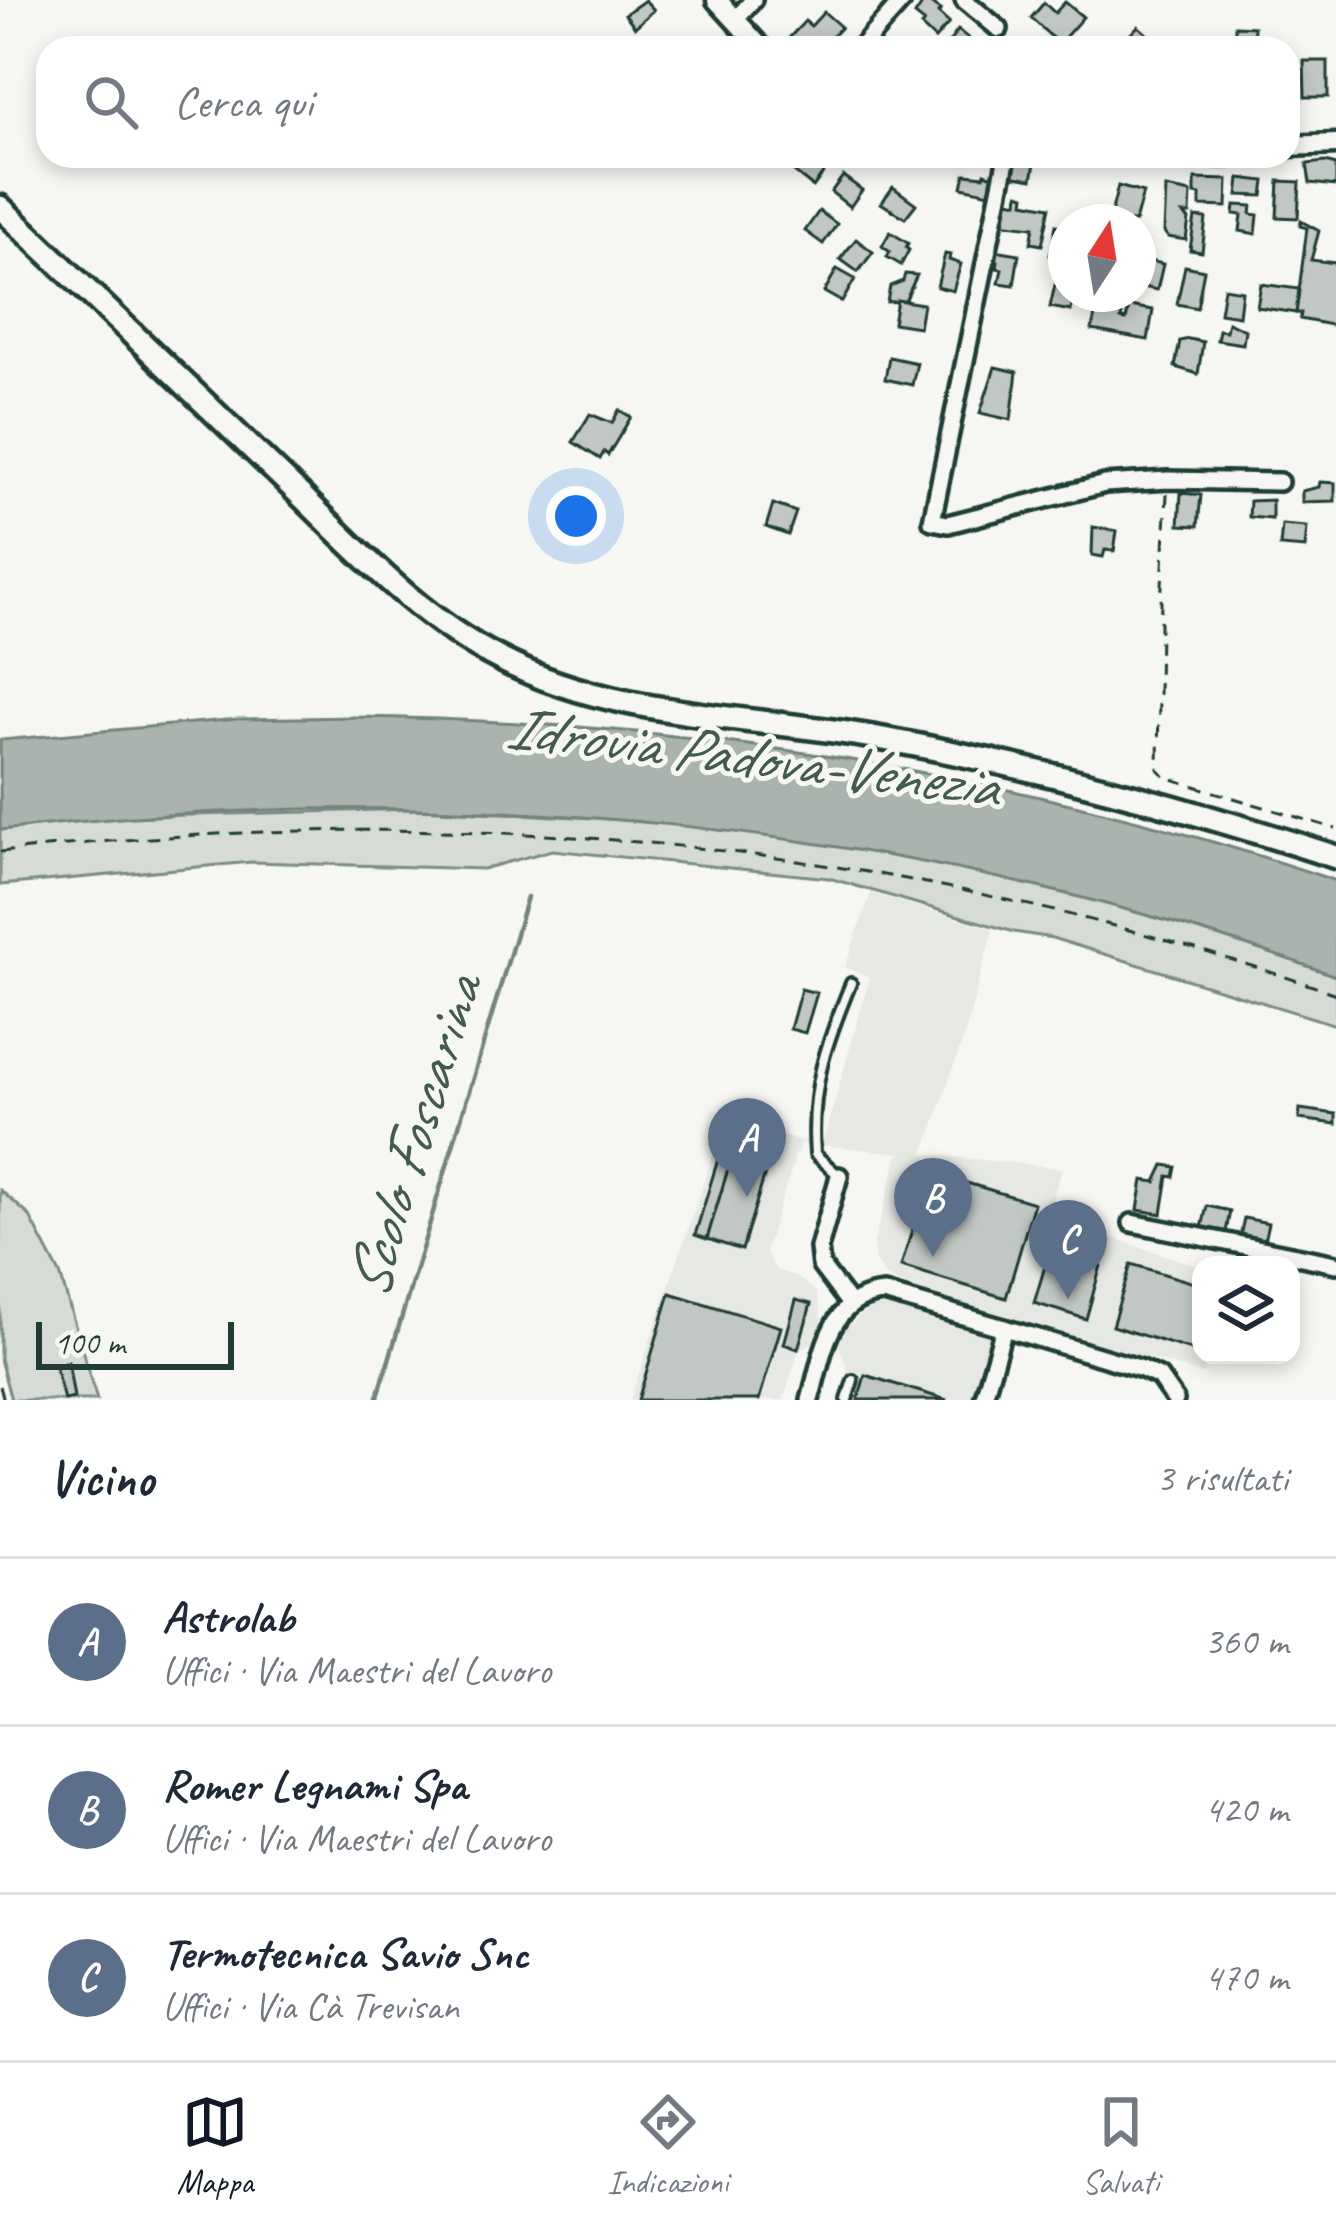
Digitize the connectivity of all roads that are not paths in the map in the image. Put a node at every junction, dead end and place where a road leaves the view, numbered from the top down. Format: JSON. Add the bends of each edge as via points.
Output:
{"nodes":[{"id":1,"x":717,"y":0,"type":"edge"},
{"id":2,"x":753,"y":0,"type":"edge"},
{"id":3,"x":903,"y":0,"type":"edge"},
{"id":4,"x":964,"y":0,"type":"edge"},
{"id":5,"x":735,"y":20,"type":"junction"},
{"id":6,"x":999,"y":29,"type":"dead end"},
{"id":7,"x":750,"y":36,"type":"edge"},
{"id":8,"x":871,"y":36,"type":"edge"},
{"id":9,"x":1336,"y":144,"type":"edge"},
{"id":10,"x":1300,"y":146,"type":"edge"},
{"id":11,"x":1005,"y":168,"type":"edge"},
{"id":12,"x":0,"y":207,"type":"edge"},
{"id":13,"x":1279,"y":482,"type":"dead end"},
{"id":14,"x":1336,"y":856,"type":"edge"},
{"id":15,"x":851,"y":983,"type":"dead end"},
{"id":16,"x":839,"y":1176,"type":"joint"},
{"id":17,"x":1132,"y":1223,"type":"dead end"},
{"id":18,"x":1336,"y":1264,"type":"edge"},
{"id":19,"x":850,"y":1303,"type":"junction"},
{"id":20,"x":1004,"y":1328,"type":"junction"},
{"id":21,"x":853,"y":1379,"type":"dead end"},
{"id":22,"x":810,"y":1400,"type":"edge"},
{"id":23,"x":847,"y":1400,"type":"edge"},
{"id":24,"x":982,"y":1400,"type":"edge"},
{"id":25,"x":1174,"y":1400,"type":"edge"}],
"edges":[{"from":1,"to":5,"type":"street"},
{"from":2,"to":5,"type":"street"},
{"from":3,"to":8,"type":"street"},
{"from":4,"to":6,"type":"street"},
{"from":5,"to":7,"type":"street"},
{"from":9,"to":10,"type":"street"},
{"from":11,"to":13,"type":"street","via":[[932,521],[948,524],[1076,489]]},
{"from":12,"to":14,"type":"main road","via":[[415,603],[499,659],[620,701],[874,737],[1053,776]]},
{"from":15,"to":16,"type":"lane","via":[[819,1065],[812,1120],[814,1154]]},
{"from":16,"to":19,"type":"street","via":[[819,1248],[821,1266]]},
{"from":17,"to":18,"type":"street"},
{"from":19,"to":20,"type":"street","via":[[884,1293]]},
{"from":19,"to":22,"type":"street","via":[[831,1328]]},
{"from":20,"to":24,"type":"street"},
{"from":20,"to":25,"type":"street","via":[[1142,1369],[1159,1377]]},
{"from":21,"to":23,"type":"lane"}]}
